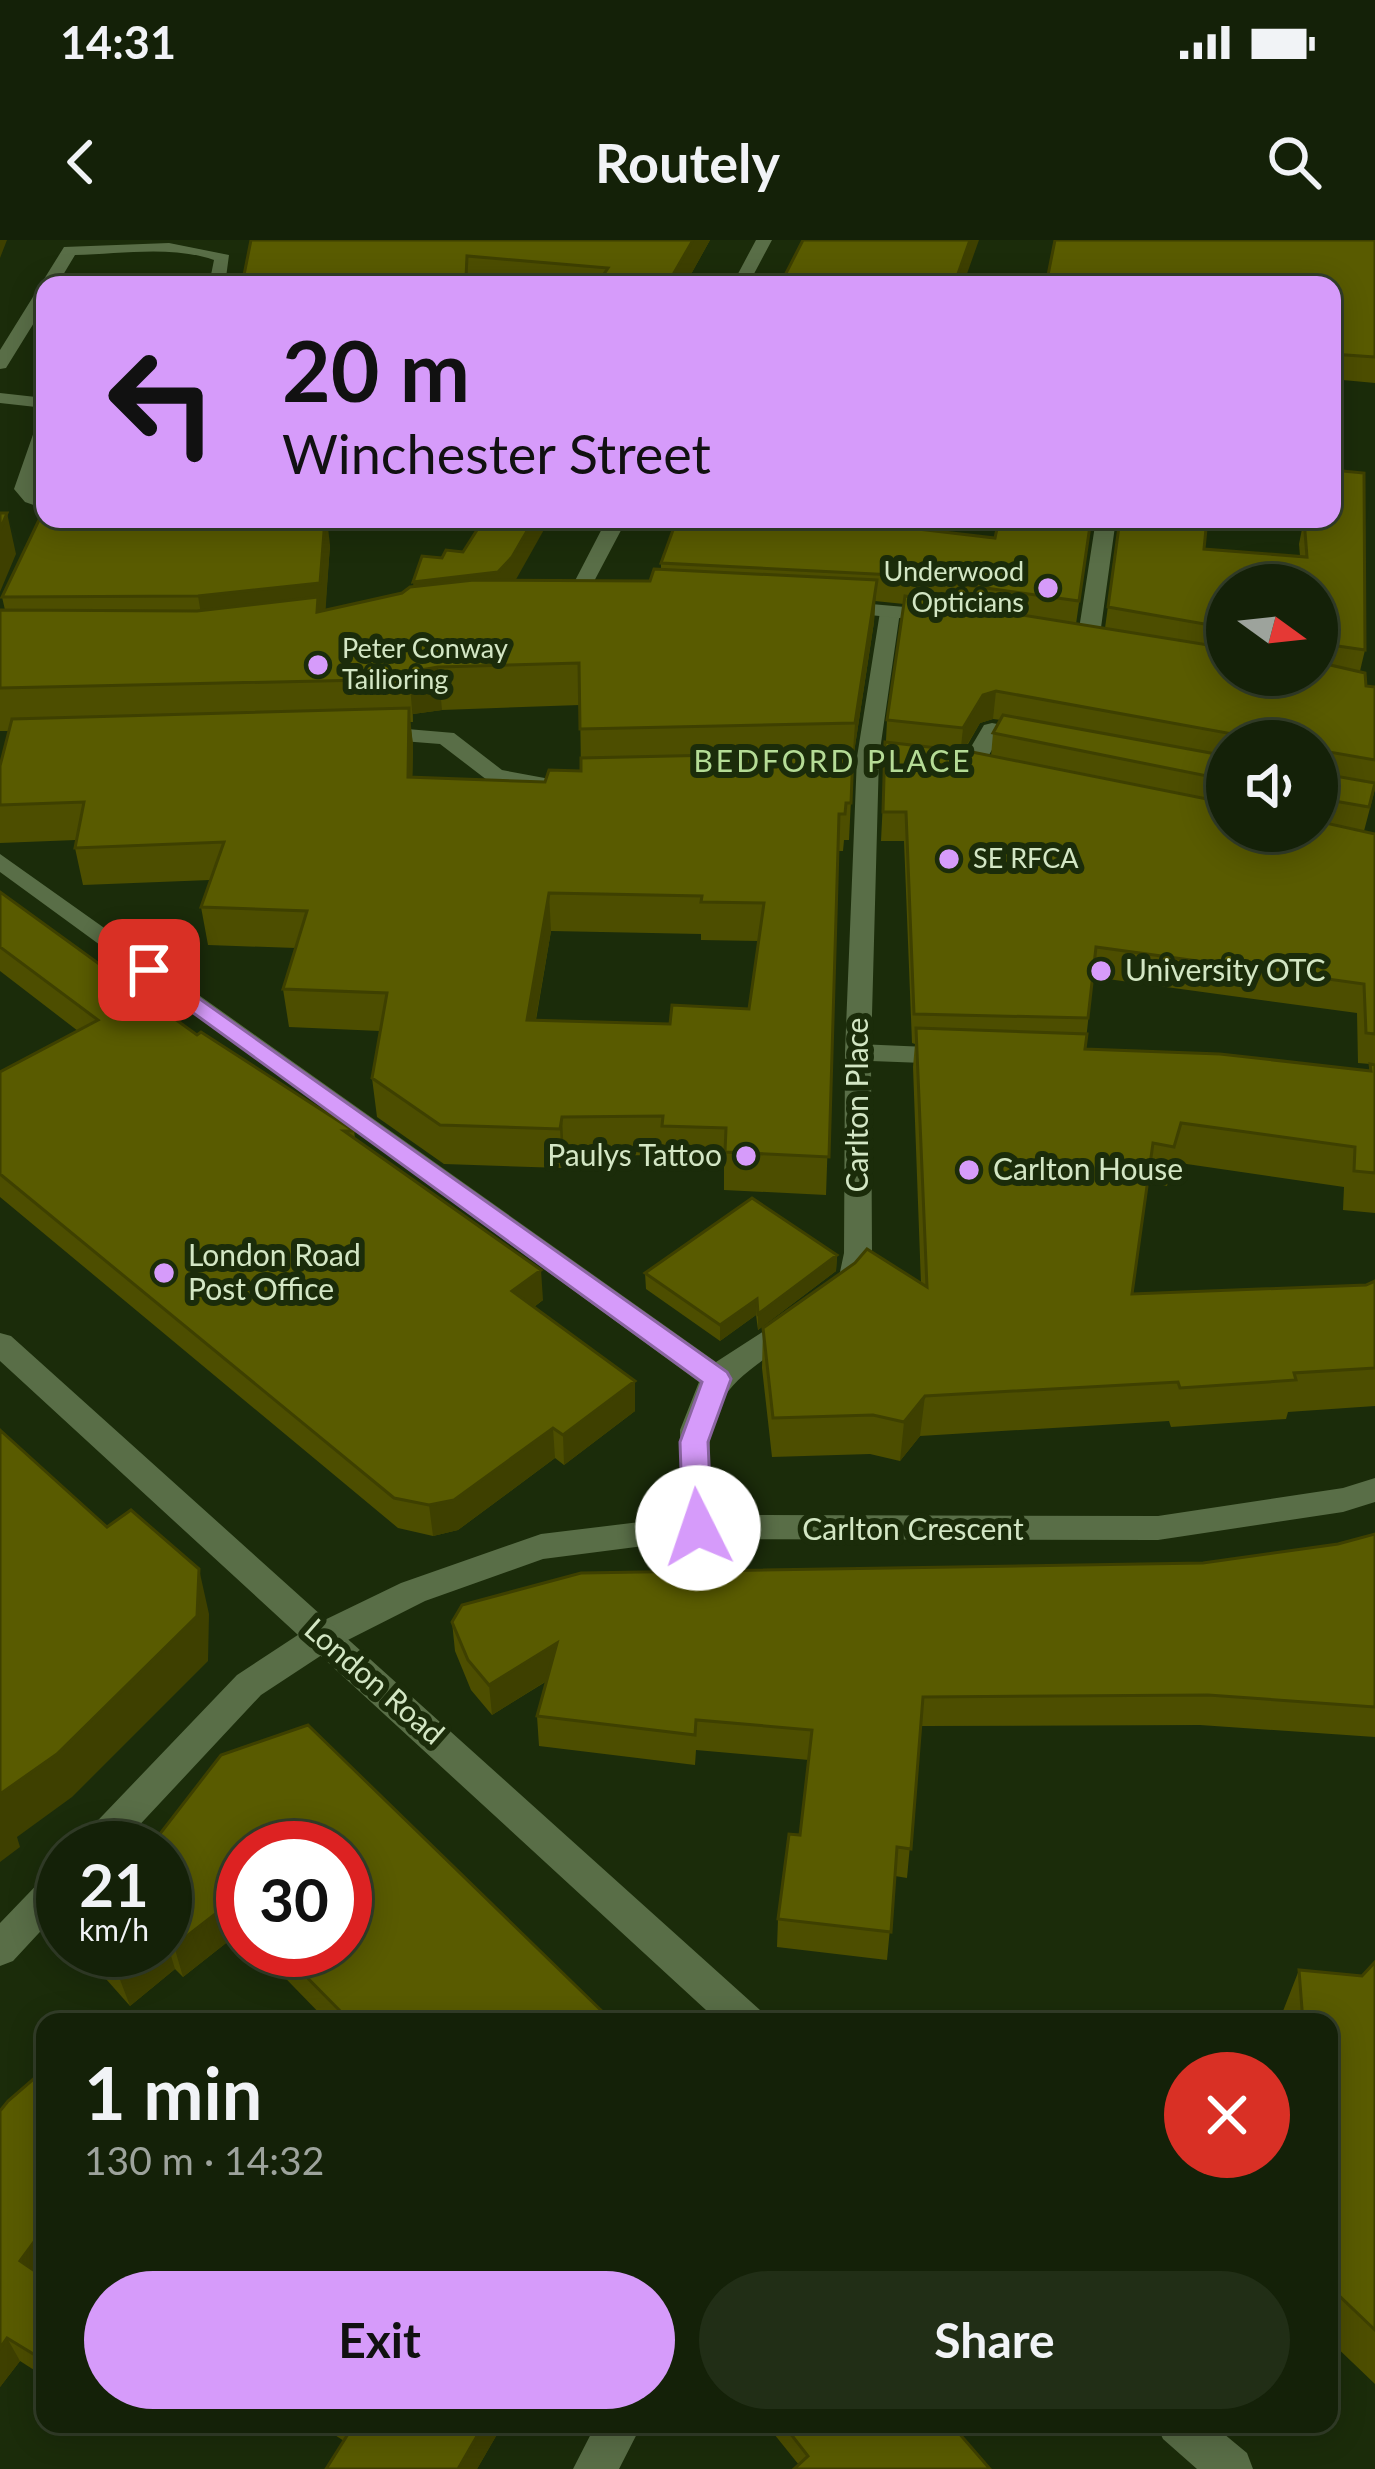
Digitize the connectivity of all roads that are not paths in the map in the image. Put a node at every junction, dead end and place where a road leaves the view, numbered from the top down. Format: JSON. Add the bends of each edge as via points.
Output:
{"nodes":[{"id":1,"x":764,"y":240,"type":"edge"},
{"id":2,"x":54,"y":276,"type":"edge"},
{"id":3,"x":219,"y":276,"type":"edge"},
{"id":4,"x":745,"y":276,"type":"edge"},
{"id":5,"x":36,"y":306,"type":"edge"},
{"id":6,"x":0,"y":364,"type":"edge"},
{"id":7,"x":0,"y":398,"type":"edge"},
{"id":8,"x":36,"y":402,"type":"edge"},
{"id":9,"x":36,"y":453,"type":"edge"},
{"id":10,"x":36,"y":500,"type":"edge"},
{"id":11,"x":612,"y":528,"type":"edge"},
{"id":12,"x":1104,"y":528,"type":"edge"},
{"id":13,"x":575,"y":600,"type":"edge"},
{"id":14,"x":807,"y":605,"type":"edge"},
{"id":15,"x":890,"y":612,"type":"junction"},
{"id":16,"x":965,"y":620,"type":"edge"},
{"id":17,"x":1112,"y":646,"type":"edge"},
{"id":18,"x":346,"y":734,"type":"edge"},
{"id":19,"x":1063,"y":743,"type":"edge"},
{"id":20,"x":941,"y":764,"type":"edge"},
{"id":21,"x":969,"y":769,"type":"junction"},
{"id":22,"x":1016,"y":778,"type":"edge"},
{"id":23,"x":554,"y":783,"type":"edge"},
{"id":24,"x":0,"y":861,"type":"edge"},
{"id":25,"x":858,"y":1052,"type":"junction"},
{"id":26,"x":976,"y":1057,"type":"edge"},
{"id":27,"x":0,"y":1344,"type":"edge"},
{"id":28,"x":717,"y":1379,"type":"junction"},
{"id":29,"x":1375,"y":1490,"type":"edge"},
{"id":30,"x":698,"y":1528,"type":"junction"},
{"id":31,"x":322,"y":1637,"type":"junction"},
{"id":32,"x":121,"y":1821,"type":"edge"},
{"id":33,"x":36,"y":1911,"type":"edge"},
{"id":34,"x":0,"y":1949,"type":"edge"},
{"id":35,"x":736,"y":2013,"type":"edge"},
{"id":36,"x":615,"y":2433,"type":"edge"},
{"id":37,"x":1189,"y":2433,"type":"edge"},
{"id":38,"x":595,"y":2469,"type":"edge"},
{"id":39,"x":1231,"y":2469,"type":"edge"}],
"edges":[{"from":1,"to":4,"type":"street"},
{"from":2,"to":3,"type":"street","via":[[70,250],[147,249],[211,252],[223,258]]},
{"from":5,"to":6,"type":"street"},
{"from":7,"to":8,"type":"street"},
{"from":9,"to":10,"type":"street","via":[[24,489]]},
{"from":11,"to":13,"type":"street"},
{"from":12,"to":17,"type":"street","via":[[1078,640]]},
{"from":14,"to":15,"type":"street"},
{"from":15,"to":16,"type":"street"},
{"from":15,"to":25,"type":"street","name":"Carlton Place","via":[[866,767]]},
{"from":18,"to":23,"type":"street","via":[[446,738],[495,776]]},
{"from":19,"to":21,"type":"street","via":[[992,730]]},
{"from":20,"to":21,"type":"street"},
{"from":21,"to":22,"type":"street"},
{"from":24,"to":28,"type":"street"},
{"from":25,"to":26,"type":"street"},
{"from":25,"to":28,"type":"street","name":"Carlton Place","via":[[854,1275]]},
{"from":27,"to":31,"type":"street","name":"London Road"},
{"from":28,"to":30,"type":"street","via":[[694,1442]]},
{"from":29,"to":30,"type":"street","name":"Carlton Crescent","via":[[1158,1528]]},
{"from":30,"to":31,"type":"street","name":"Carlton Crescent","via":[[541,1547],[413,1592]]},
{"from":31,"to":32,"type":"street","name":"Carlton Crescent","via":[[249,1685]]},
{"from":31,"to":35,"type":"street","name":"London Road"},
{"from":33,"to":34,"type":"street"},
{"from":36,"to":38,"type":"street"},
{"from":37,"to":39,"type":"street"}]}
